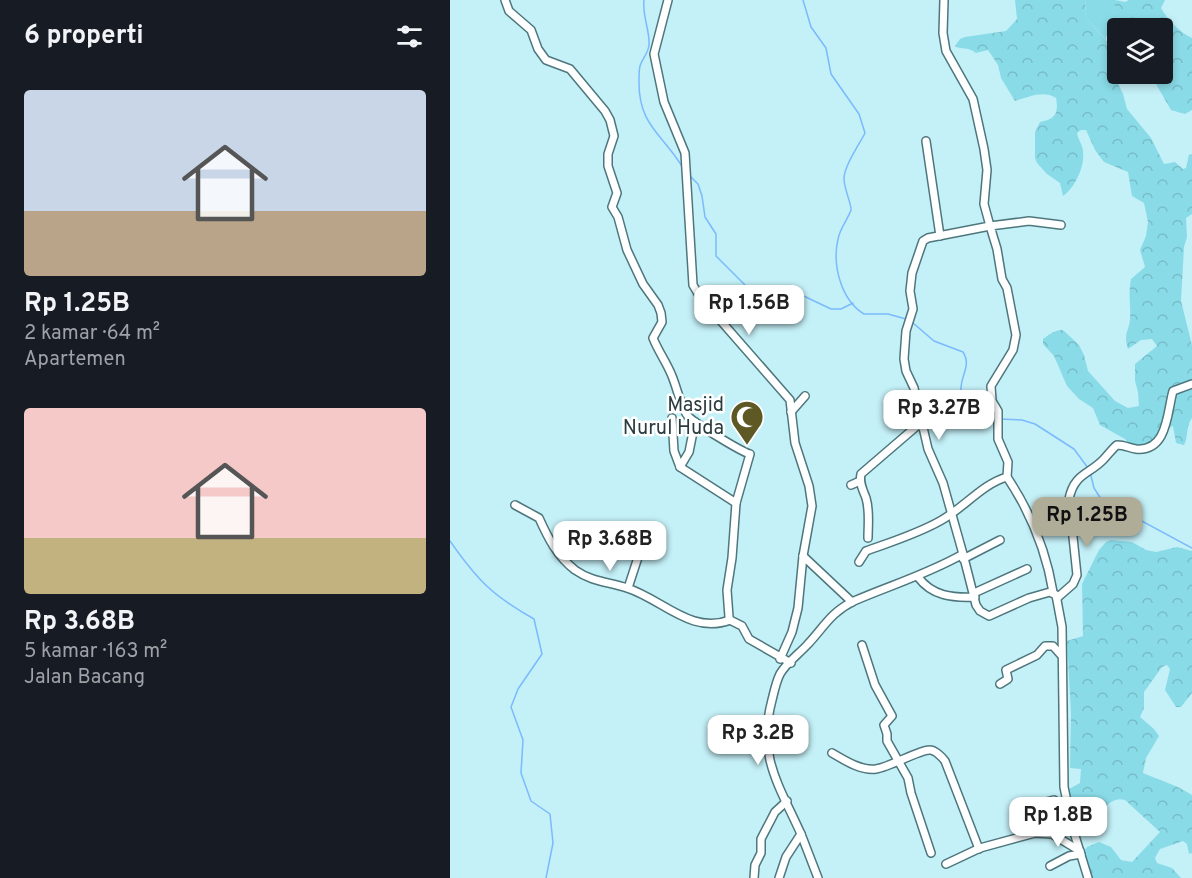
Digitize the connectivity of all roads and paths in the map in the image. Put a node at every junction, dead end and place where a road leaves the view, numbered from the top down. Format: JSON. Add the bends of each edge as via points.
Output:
{"nodes":[{"id":1,"x":505,"y":0,"type":"edge"},
{"id":2,"x":668,"y":0,"type":"edge"},
{"id":3,"x":944,"y":0,"type":"edge"},
{"id":4,"x":926,"y":141,"type":"dead end"},
{"id":5,"x":1061,"y":225,"type":"dead end"},
{"id":6,"x":990,"y":226,"type":"junction"},
{"id":7,"x":940,"y":236,"type":"junction"},
{"id":8,"x":1192,"y":384,"type":"edge"},
{"id":9,"x":805,"y":396,"type":"dead end"},
{"id":10,"x":902,"y":398,"type":"dead end"},
{"id":11,"x":791,"y":412,"type":"junction"},
{"id":12,"x":672,"y":418,"type":"dead end"},
{"id":13,"x":695,"y":422,"type":"junction"},
{"id":14,"x":921,"y":427,"type":"junction"},
{"id":15,"x":680,"y":467,"type":"junction"},
{"id":16,"x":1007,"y":477,"type":"junction"},
{"id":17,"x":860,"y":481,"type":"junction"},
{"id":18,"x":851,"y":485,"type":"dead end"},
{"id":19,"x":736,"y":503,"type":"junction"},
{"id":20,"x":515,"y":505,"type":"dead end"},
{"id":21,"x":952,"y":514,"type":"junction"},
{"id":22,"x":868,"y":538,"type":"dead end"},
{"id":23,"x":1000,"y":540,"type":"dead end"},
{"id":24,"x":643,"y":542,"type":"dead end"},
{"id":25,"x":803,"y":556,"type":"junction"},
{"id":26,"x":963,"y":556,"type":"junction"},
{"id":27,"x":859,"y":562,"type":"dead end"},
{"id":28,"x":1027,"y":568,"type":"dead end"},
{"id":29,"x":918,"y":577,"type":"junction"},
{"id":30,"x":628,"y":588,"type":"junction"},
{"id":31,"x":975,"y":595,"type":"junction"},
{"id":32,"x":1055,"y":595,"type":"junction"},
{"id":33,"x":852,"y":602,"type":"junction"},
{"id":34,"x":730,"y":620,"type":"junction"},
{"id":35,"x":862,"y":645,"type":"dead end"},
{"id":36,"x":1061,"y":655,"type":"junction"},
{"id":37,"x":780,"y":659,"type":"junction"},
{"id":38,"x":790,"y":663,"type":"junction"},
{"id":39,"x":1000,"y":684,"type":"dead end"},
{"id":40,"x":832,"y":753,"type":"dead end"},
{"id":41,"x":899,"y":762,"type":"junction"},
{"id":42,"x":787,"y":801,"type":"junction"},
{"id":43,"x":1068,"y":809,"type":"junction"},
{"id":44,"x":801,"y":834,"type":"junction"},
{"id":45,"x":1052,"y":834,"type":"junction"},
{"id":46,"x":979,"y":849,"type":"junction"},
{"id":47,"x":1080,"y":852,"type":"junction"},
{"id":48,"x":932,"y":853,"type":"dead end"},
{"id":49,"x":946,"y":864,"type":"dead end"},
{"id":50,"x":1050,"y":866,"type":"dead end"},
{"id":51,"x":754,"y":878,"type":"edge"},
{"id":52,"x":779,"y":878,"type":"edge"},
{"id":53,"x":818,"y":878,"type":"edge"},
{"id":54,"x":1088,"y":878,"type":"edge"}],
"edges":[{"from":1,"to":13,"type":"street","via":[[508,11],[531,30],[546,60],[570,69],[605,111],[614,136],[608,154],[616,188],[612,207],[643,284],[661,314],[662,322],[653,338],[685,411]]},
{"from":2,"to":11,"type":"street","via":[[654,54],[664,102],[685,153],[693,285],[788,397]]},
{"from":3,"to":6,"type":"street","via":[[946,51],[973,99],[984,149],[984,204]]},
{"from":4,"to":7,"type":"street"},
{"from":5,"to":6,"type":"street","via":[[1029,221]]},
{"from":6,"to":7,"type":"street"},
{"from":6,"to":16,"type":"street","via":[[1016,335],[1014,350],[991,386],[998,411],[998,439],[1008,462]]},
{"from":7,"to":14,"type":"street","via":[[923,241],[910,284],[913,309],[904,358]]},
{"from":8,"to":32,"type":"street","via":[[1173,391],[1166,427],[1155,443],[1137,449],[1118,445],[1072,487],[1069,499],[1077,575],[1073,584]]},
{"from":9,"to":11,"type":"street"},
{"from":10,"to":14,"type":"street"},
{"from":11,"to":25,"type":"street","via":[[812,506]]},
{"from":12,"to":15,"type":"street","via":[[674,451]]},
{"from":13,"to":15,"type":"street"},
{"from":13,"to":19,"type":"street","via":[[750,454]]},
{"from":14,"to":17,"type":"street","via":[[866,469]]},
{"from":14,"to":21,"type":"street"},
{"from":15,"to":19,"type":"street"},
{"from":16,"to":21,"type":"street","via":[[988,484]]},
{"from":16,"to":32,"type":"street","via":[[1034,525]]},
{"from":17,"to":18,"type":"street"},
{"from":17,"to":22,"type":"street","via":[[869,510]]},
{"from":19,"to":34,"type":"street","via":[[727,590]]},
{"from":20,"to":30,"type":"street","via":[[539,518],[560,557],[574,569],[599,582]]},
{"from":21,"to":26,"type":"street"},
{"from":21,"to":27,"type":"street","via":[[866,551]]},
{"from":23,"to":26,"type":"street"},
{"from":24,"to":30,"type":"street"},
{"from":25,"to":33,"type":"street"},
{"from":25,"to":37,"type":"street","via":[[798,608]]},
{"from":26,"to":29,"type":"street"},
{"from":26,"to":31,"type":"street"},
{"from":28,"to":31,"type":"street"},
{"from":29,"to":31,"type":"street","via":[[936,594]]},
{"from":29,"to":33,"type":"street"},
{"from":30,"to":34,"type":"street","via":[[691,620],[712,624]]},
{"from":31,"to":32,"type":"street","via":[[980,611],[989,616],[1029,598]]},
{"from":32,"to":36,"type":"street","via":[[1062,627]]},
{"from":33,"to":38,"type":"street","via":[[824,623]]},
{"from":34,"to":37,"type":"street","via":[[742,626],[747,638]]},
{"from":35,"to":41,"type":"street","via":[[875,685],[892,716],[884,727],[889,748]]},
{"from":36,"to":39,"type":"street","via":[[1053,646],[1046,646],[1007,670],[1008,680]]},
{"from":36,"to":43,"type":"street","via":[[1064,788]]},
{"from":37,"to":38,"type":"street"},
{"from":38,"to":42,"type":"street","via":[[779,676],[766,729],[771,768]]},
{"from":40,"to":41,"type":"street","via":[[852,764],[874,769]]},
{"from":41,"to":46,"type":"street","via":[[931,749],[942,757]]},
{"from":41,"to":48,"type":"street","via":[[908,778]]},
{"from":42,"to":44,"type":"street"},
{"from":42,"to":51,"type":"street","via":[[761,839]]},
{"from":43,"to":45,"type":"street","via":[[1053,800],[1037,806],[1040,821]]},
{"from":43,"to":47,"type":"street"},
{"from":44,"to":52,"type":"street","via":[[786,857]]},
{"from":44,"to":53,"type":"street"},
{"from":45,"to":46,"type":"street","via":[[1035,832]]},
{"from":45,"to":47,"type":"street"},
{"from":46,"to":49,"type":"street"},
{"from":47,"to":50,"type":"street"},
{"from":47,"to":54,"type":"street"}]}
